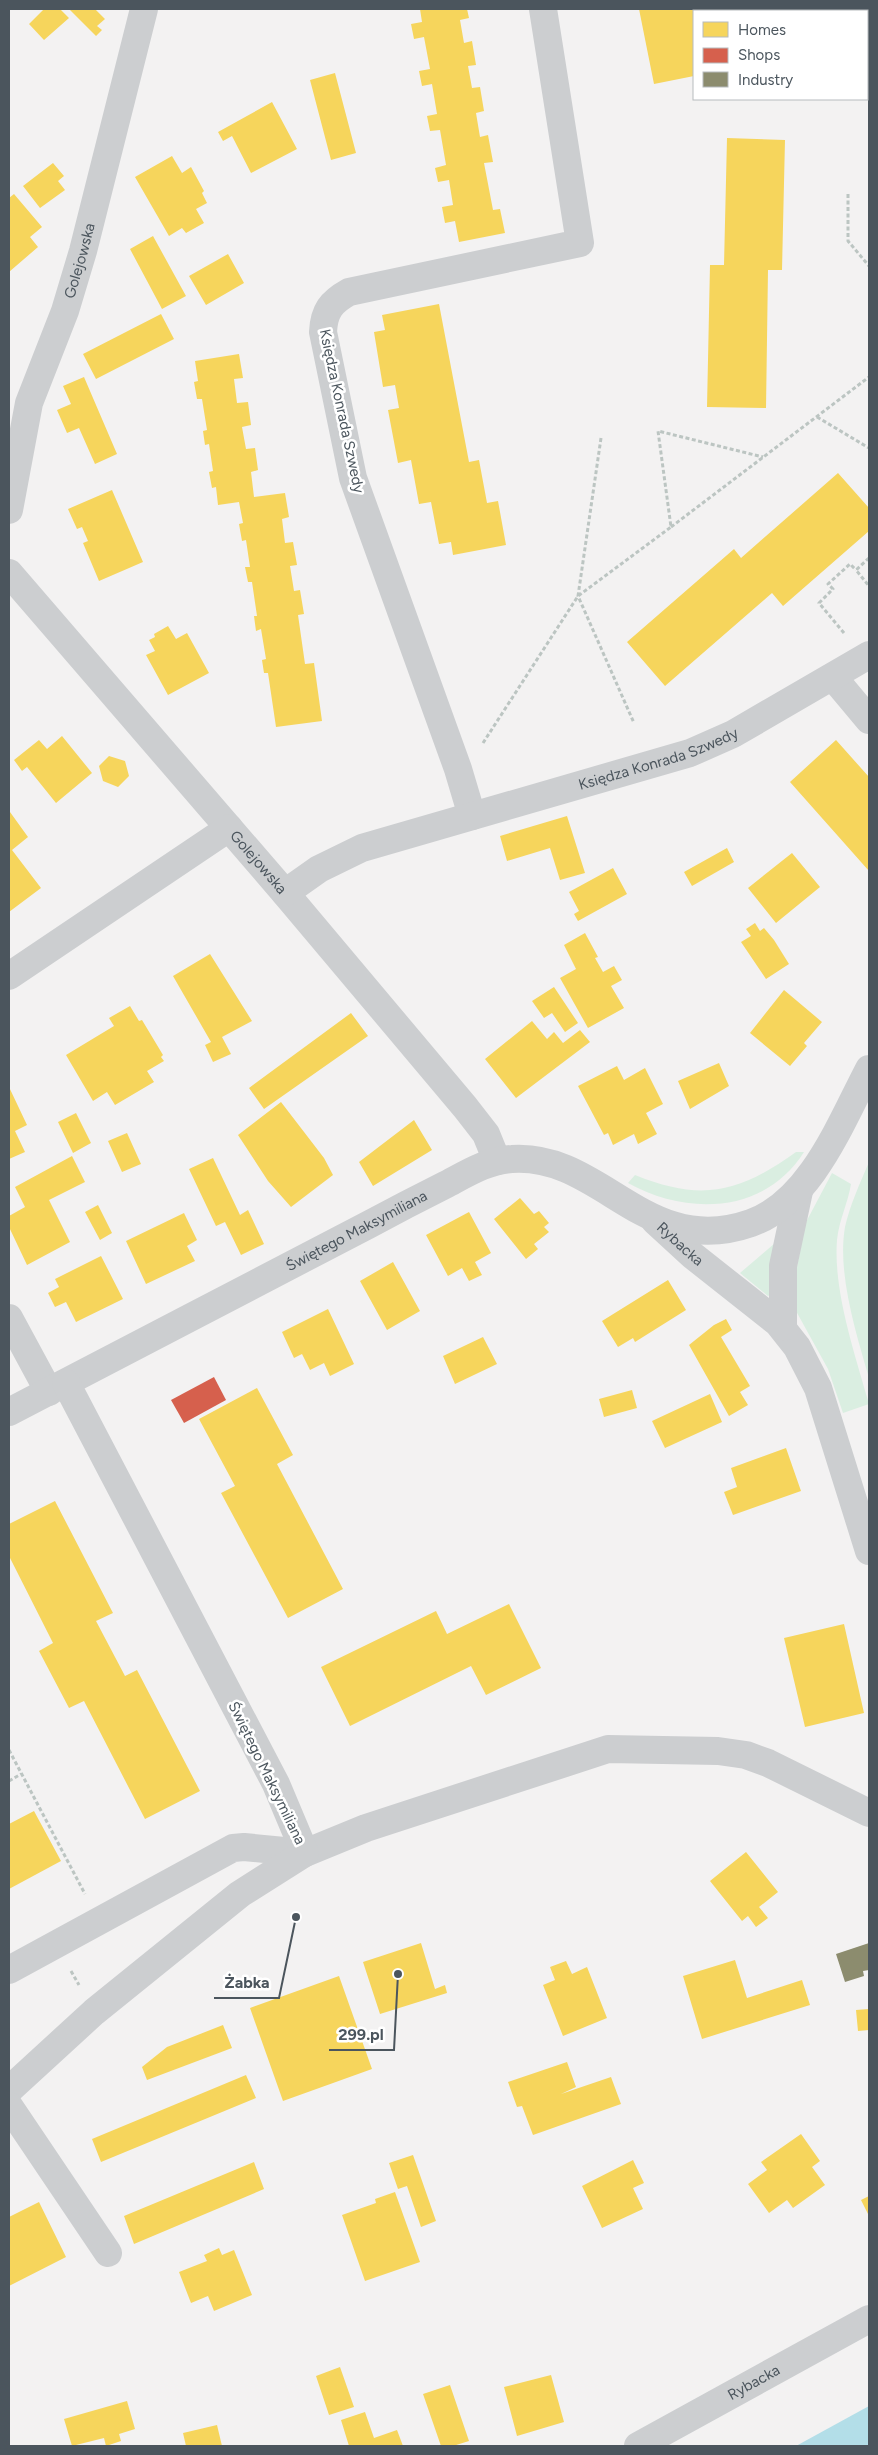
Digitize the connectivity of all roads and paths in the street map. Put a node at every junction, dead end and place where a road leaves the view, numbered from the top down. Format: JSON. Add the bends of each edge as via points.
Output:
{"nodes":[{"id":1,"x":144,"y":9,"type":"edge"},
{"id":2,"x":543,"y":9,"type":"edge"},
{"id":3,"x":848,"y":194,"type":"dead end"},
{"id":4,"x":869,"y":266,"type":"edge"},
{"id":5,"x":869,"y":377,"type":"edge"},
{"id":6,"x":817,"y":417,"type":"junction"},
{"id":7,"x":601,"y":438,"type":"dead end"},
{"id":8,"x":869,"y":448,"type":"edge"},
{"id":9,"x":763,"y":457,"type":"junction"},
{"id":10,"x":9,"y":510,"type":"edge"},
{"id":11,"x":671,"y":527,"type":"junction"},
{"id":12,"x":869,"y":558,"type":"edge"},
{"id":13,"x":856,"y":570,"type":"junction"},
{"id":14,"x":9,"y":573,"type":"edge"},
{"id":15,"x":869,"y":586,"type":"edge"},
{"id":16,"x":578,"y":596,"type":"junction"},
{"id":17,"x":859,"y":647,"type":"edge"},
{"id":18,"x":833,"y":677,"type":"junction"},
{"id":19,"x":869,"y":720,"type":"edge"},
{"id":20,"x":634,"y":723,"type":"dead end"},
{"id":21,"x":482,"y":744,"type":"dead end"},
{"id":22,"x":472,"y":816,"type":"junction"},
{"id":23,"x":229,"y":828,"type":"junction"},
{"id":24,"x":285,"y":893,"type":"junction"},
{"id":25,"x":9,"y":976,"type":"edge"},
{"id":26,"x":869,"y":1069,"type":"edge"},
{"id":27,"x":497,"y":1161,"type":"junction"},
{"id":28,"x":799,"y":1190,"type":"junction"},
{"id":29,"x":654,"y":1220,"type":"junction"},
{"id":30,"x":9,"y":1318,"type":"edge"},
{"id":31,"x":783,"y":1327,"type":"junction"},
{"id":32,"x":57,"y":1387,"type":"junction"},
{"id":33,"x":9,"y":1412,"type":"edge"},
{"id":34,"x":869,"y":1551,"type":"edge"},
{"id":35,"x":9,"y":1750,"type":"edge"},
{"id":36,"x":22,"y":1774,"type":"junction"},
{"id":37,"x":9,"y":1781,"type":"edge"},
{"id":38,"x":869,"y":1813,"type":"edge"},
{"id":39,"x":305,"y":1853,"type":"junction"},
{"id":40,"x":99,"y":1921,"type":"junction"},
{"id":41,"x":57,"y":1944,"type":"junction"},
{"id":42,"x":9,"y":1970,"type":"edge"},
{"id":43,"x":94,"y":2012,"type":"junction"},
{"id":44,"x":9,"y":2090,"type":"edge"},
{"id":45,"x":9,"y":2106,"type":"edge"},
{"id":46,"x":108,"y":2253,"type":"dead end"},
{"id":47,"x":869,"y":2319,"type":"edge"},
{"id":48,"x":638,"y":2446,"type":"edge"}],
"edges":[{"from":1,"to":10,"type":"street","name":"Golejowska","via":[[83,251],[65,311],[29,403]]},
{"from":2,"to":22,"type":"street","name":"Księdza Konrada Szwedy","via":[[580,243],[349,292],[329,306],[324,318],[323,332],[353,478]]},
{"from":3,"to":4,"type":"path","via":[[848,241]]},
{"from":5,"to":6,"type":"path"},
{"from":6,"to":8,"type":"path"},
{"from":6,"to":9,"type":"path"},
{"from":7,"to":16,"type":"path"},
{"from":9,"to":11,"type":"path"},
{"from":9,"to":11,"type":"path","via":[[658,430]]},
{"from":11,"to":16,"type":"path"},
{"from":12,"to":13,"type":"path"},
{"from":13,"to":15,"type":"path"},
{"from":13,"to":17,"type":"path","via":[[850,564],[828,584],[833,590],[819,603]]},
{"from":14,"to":23,"type":"street","name":"Golejowska"},
{"from":16,"to":20,"type":"path"},
{"from":16,"to":21,"type":"path"},
{"from":17,"to":18,"type":"street","name":"Księdza Konrada Szwedy"},
{"from":18,"to":19,"type":"street"},
{"from":18,"to":22,"type":"street","name":"Księdza Konrada Szwedy","via":[[733,734],[690,753]]},
{"from":22,"to":24,"type":"street","name":"Księdza Konrada Szwedy","via":[[362,848],[319,869]]},
{"from":23,"to":24,"type":"street","name":"Golejowska"},
{"from":23,"to":25,"type":"street"},
{"from":24,"to":27,"type":"street","name":"Golejowska","via":[[480,1125]]},
{"from":26,"to":28,"type":"street","name":"Rybacka","via":[[823,1155]]},
{"from":27,"to":29,"type":"street","name":"Świętego Maksymiliana","via":[[531,1160],[561,1168]]},
{"from":27,"to":32,"type":"street","name":"Świętego Maksymiliana","via":[[426,1194]]},
{"from":28,"to":29,"type":"street","name":"Rybacka","via":[[778,1210],[736,1228],[677,1228]]},
{"from":28,"to":31,"type":"street","name":"Rybacka","via":[[783,1266]]},
{"from":29,"to":31,"type":"street","name":"Rybacka","via":[[692,1255]]},
{"from":30,"to":32,"type":"street"},
{"from":31,"to":34,"type":"street","name":"Rybacka","via":[[806,1361],[818,1388]]},
{"from":32,"to":33,"type":"street","name":"Świętego Maksymiliana"},
{"from":32,"to":39,"type":"street","name":"Świętego Maksymiliana","via":[[276,1784]]},
{"from":35,"to":36,"type":"path"},
{"from":36,"to":37,"type":"path"},
{"from":36,"to":40,"type":"path"},
{"from":38,"to":39,"type":"street","via":[[746,1755],[718,1750],[608,1748],[366,1828]]},
{"from":39,"to":40,"type":"street","via":[[233,1848]]},
{"from":39,"to":43,"type":"street","name":"Świętego Maksymiliana","via":[[240,1894]]},
{"from":40,"to":41,"type":"street"},
{"from":41,"to":42,"type":"street"},
{"from":41,"to":43,"type":"path"},
{"from":43,"to":44,"type":"street","name":"Świętego Maksymiliana"},
{"from":45,"to":46,"type":"street"},
{"from":47,"to":48,"type":"street","name":"Rybacka"}]}
